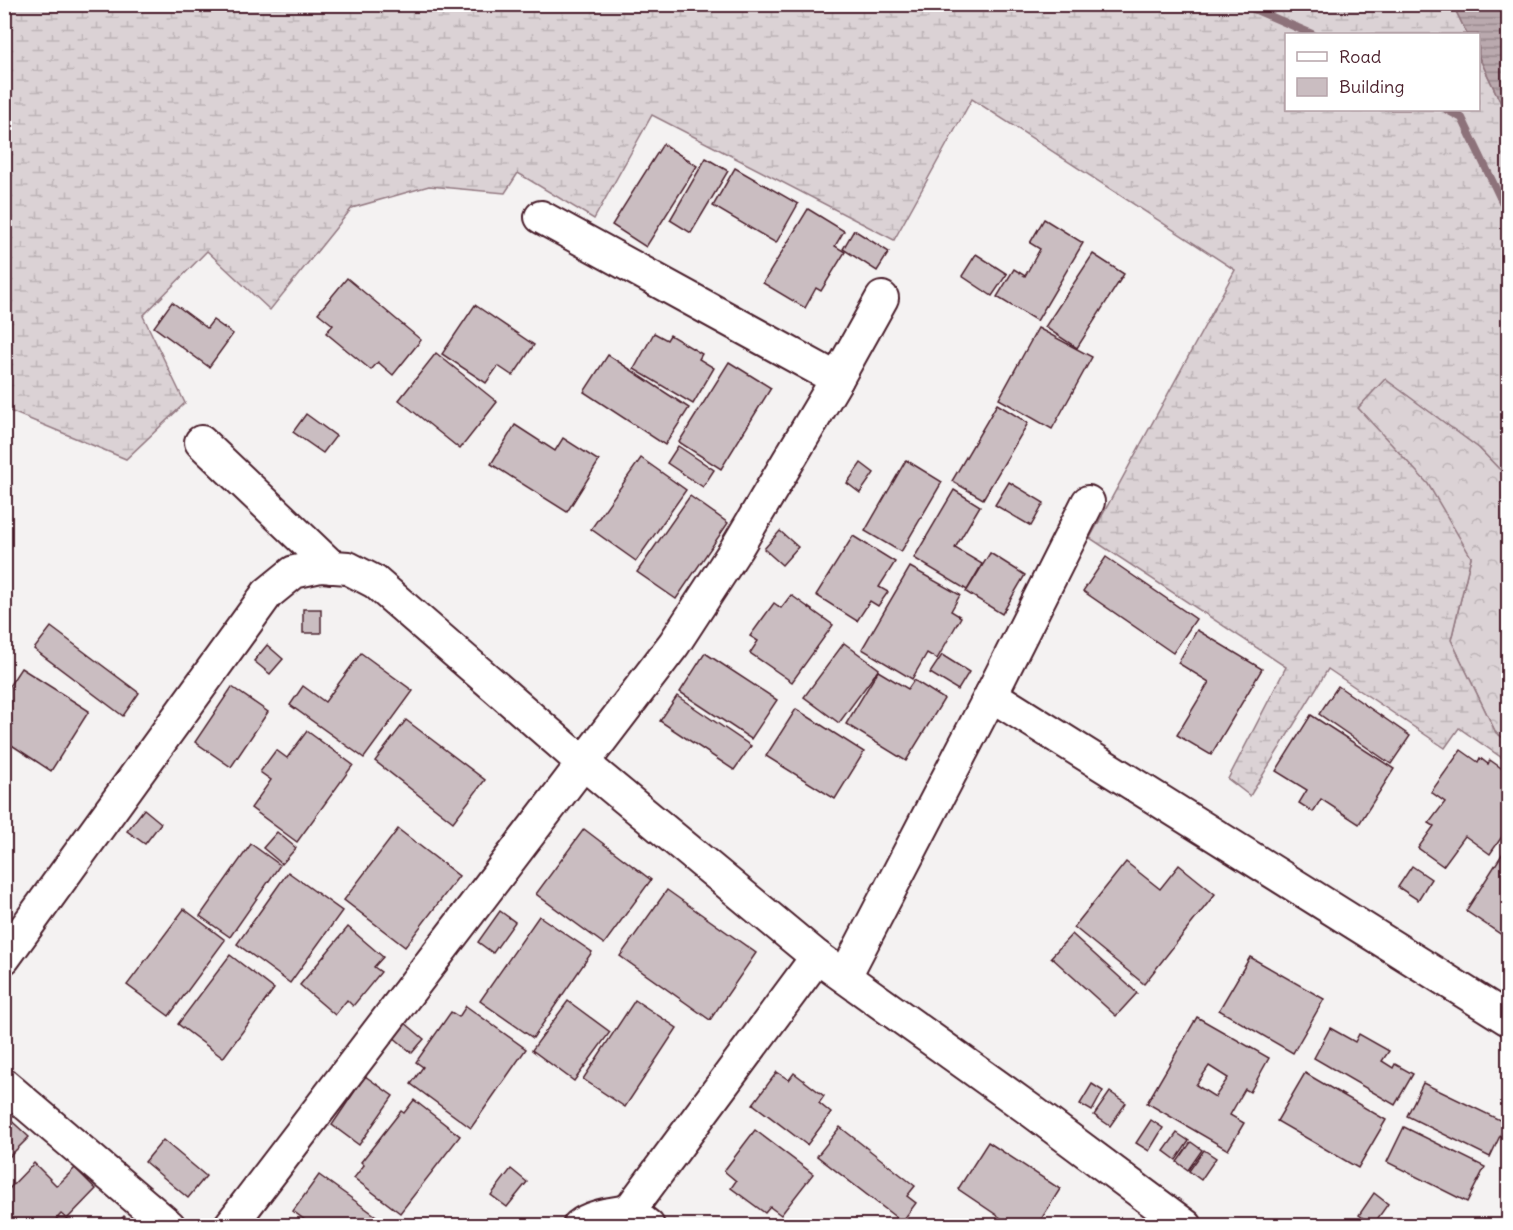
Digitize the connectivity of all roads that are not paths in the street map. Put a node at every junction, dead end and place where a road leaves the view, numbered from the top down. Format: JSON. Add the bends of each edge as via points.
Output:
{"nodes":[{"id":1,"x":541,"y":217,"type":"dead end"},
{"id":2,"x":882,"y":298,"type":"dead end"},
{"id":3,"x":837,"y":379,"type":"junction"},
{"id":4,"x":201,"y":442,"type":"dead end"},
{"id":5,"x":1088,"y":502,"type":"dead end"},
{"id":6,"x":332,"y":567,"type":"junction"},
{"id":7,"x":991,"y":695,"type":"junction"},
{"id":8,"x":583,"y":763,"type":"junction"},
{"id":9,"x":818,"y":957,"type":"junction"},
{"id":10,"x":4,"y":958,"type":"edge"},
{"id":11,"x":845,"y":976,"type":"junction"},
{"id":12,"x":1509,"y":1019,"type":"edge"},
{"id":13,"x":4,"y":1085,"type":"edge"},
{"id":14,"x":638,"y":1218,"type":"edge"},
{"id":15,"x":169,"y":1226,"type":"edge"},
{"id":16,"x":230,"y":1226,"type":"edge"},
{"id":17,"x":579,"y":1226,"type":"edge"},
{"id":18,"x":1186,"y":1226,"type":"edge"}],
"edges":[{"from":1,"to":3,"type":"street"},
{"from":2,"to":3,"type":"street"},
{"from":3,"to":8,"type":"street","via":[[736,549],[674,644]]},
{"from":4,"to":6,"type":"street"},
{"from":5,"to":7,"type":"street"},
{"from":6,"to":8,"type":"street","via":[[348,568],[375,582]]},
{"from":6,"to":10,"type":"street","via":[[294,572],[267,594]]},
{"from":7,"to":11,"type":"street"},
{"from":7,"to":12,"type":"street"},
{"from":8,"to":9,"type":"street"},
{"from":8,"to":16,"type":"street"},
{"from":9,"to":11,"type":"street"},
{"from":9,"to":14,"type":"street"},
{"from":11,"to":18,"type":"street"},
{"from":13,"to":15,"type":"street"},
{"from":14,"to":17,"type":"street","via":[[601,1216]]}]}
